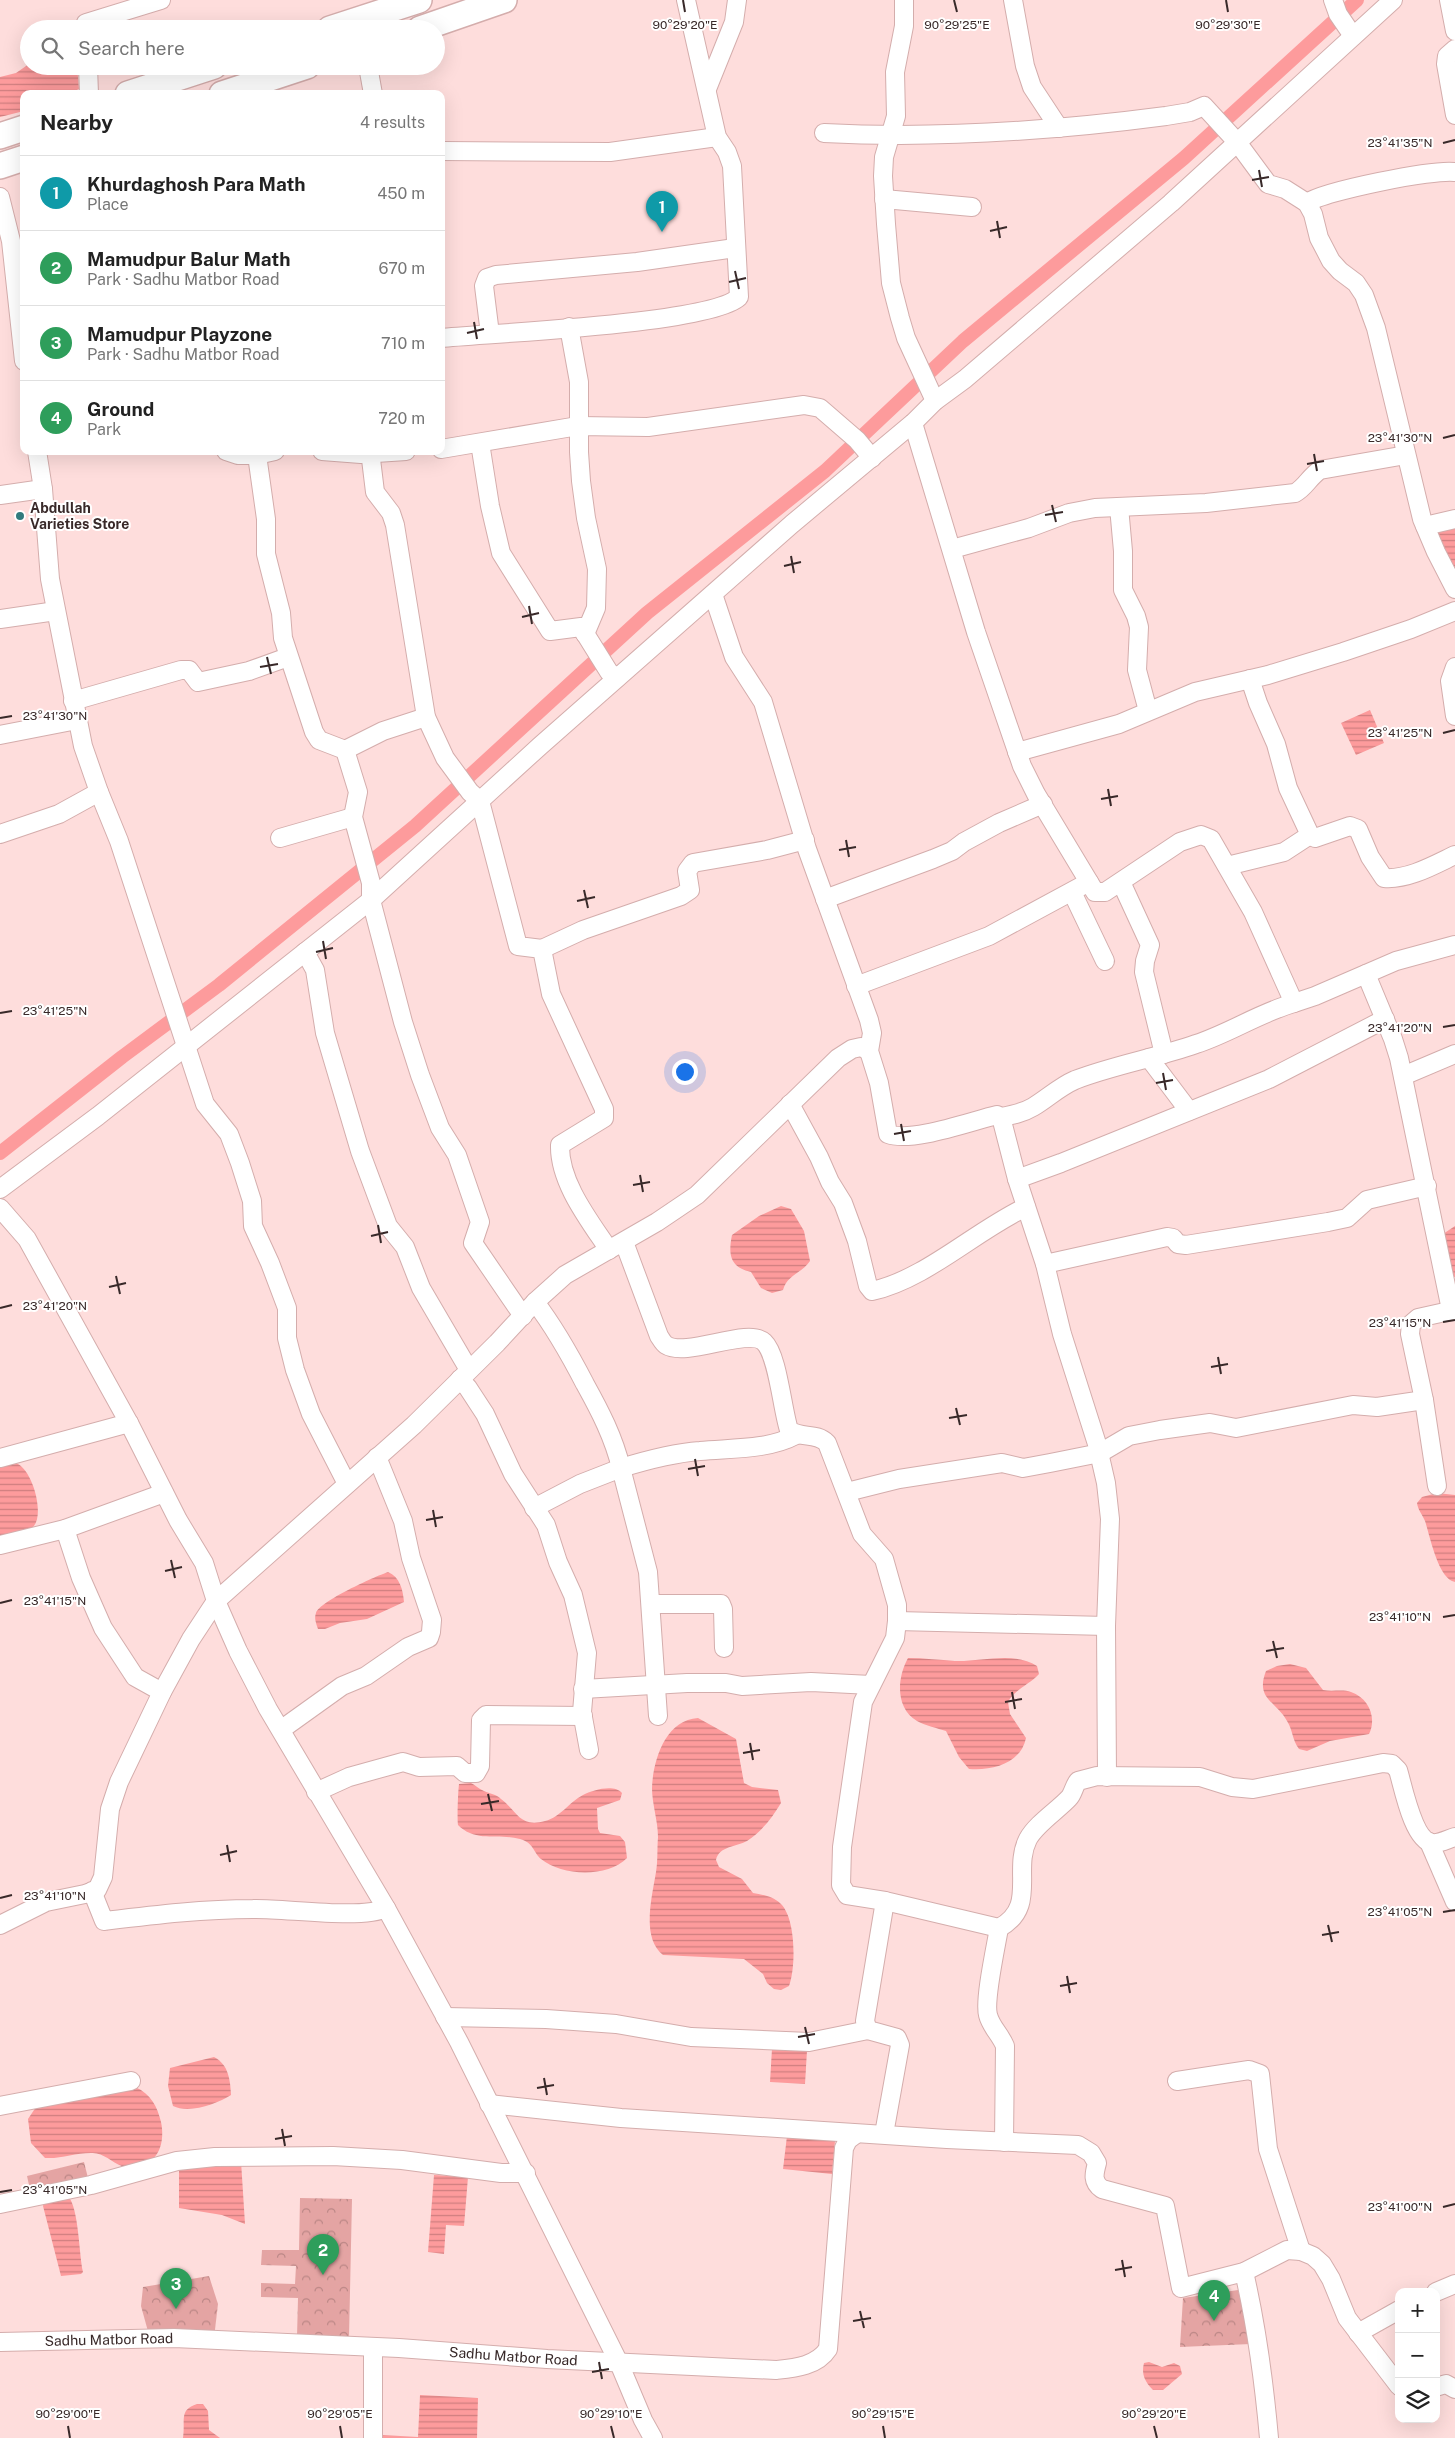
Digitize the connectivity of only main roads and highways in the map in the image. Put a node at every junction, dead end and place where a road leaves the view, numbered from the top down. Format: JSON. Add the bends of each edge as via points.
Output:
{"nodes":[{"id":1,"x":419,"y":0,"type":"edge"},
{"id":2,"x":504,"y":0,"type":"edge"},
{"id":3,"x":358,"y":20,"type":"edge"},
{"id":4,"x":445,"y":20,"type":"edge"},
{"id":5,"x":186,"y":75,"type":"edge"},
{"id":6,"x":280,"y":75,"type":"edge"},
{"id":7,"x":140,"y":90,"type":"edge"},
{"id":8,"x":234,"y":90,"type":"edge"},
{"id":9,"x":20,"y":129,"type":"edge"},
{"id":10,"x":0,"y":136,"type":"edge"},
{"id":11,"x":20,"y":159,"type":"edge"},
{"id":12,"x":0,"y":166,"type":"edge"}],
"edges":[{"from":1,"to":3,"type":"highway"},
{"from":2,"to":4,"type":"highway"},
{"from":5,"to":7,"type":"highway"},
{"from":6,"to":8,"type":"highway"},
{"from":9,"to":10,"type":"highway"},
{"from":11,"to":12,"type":"highway"}]}
